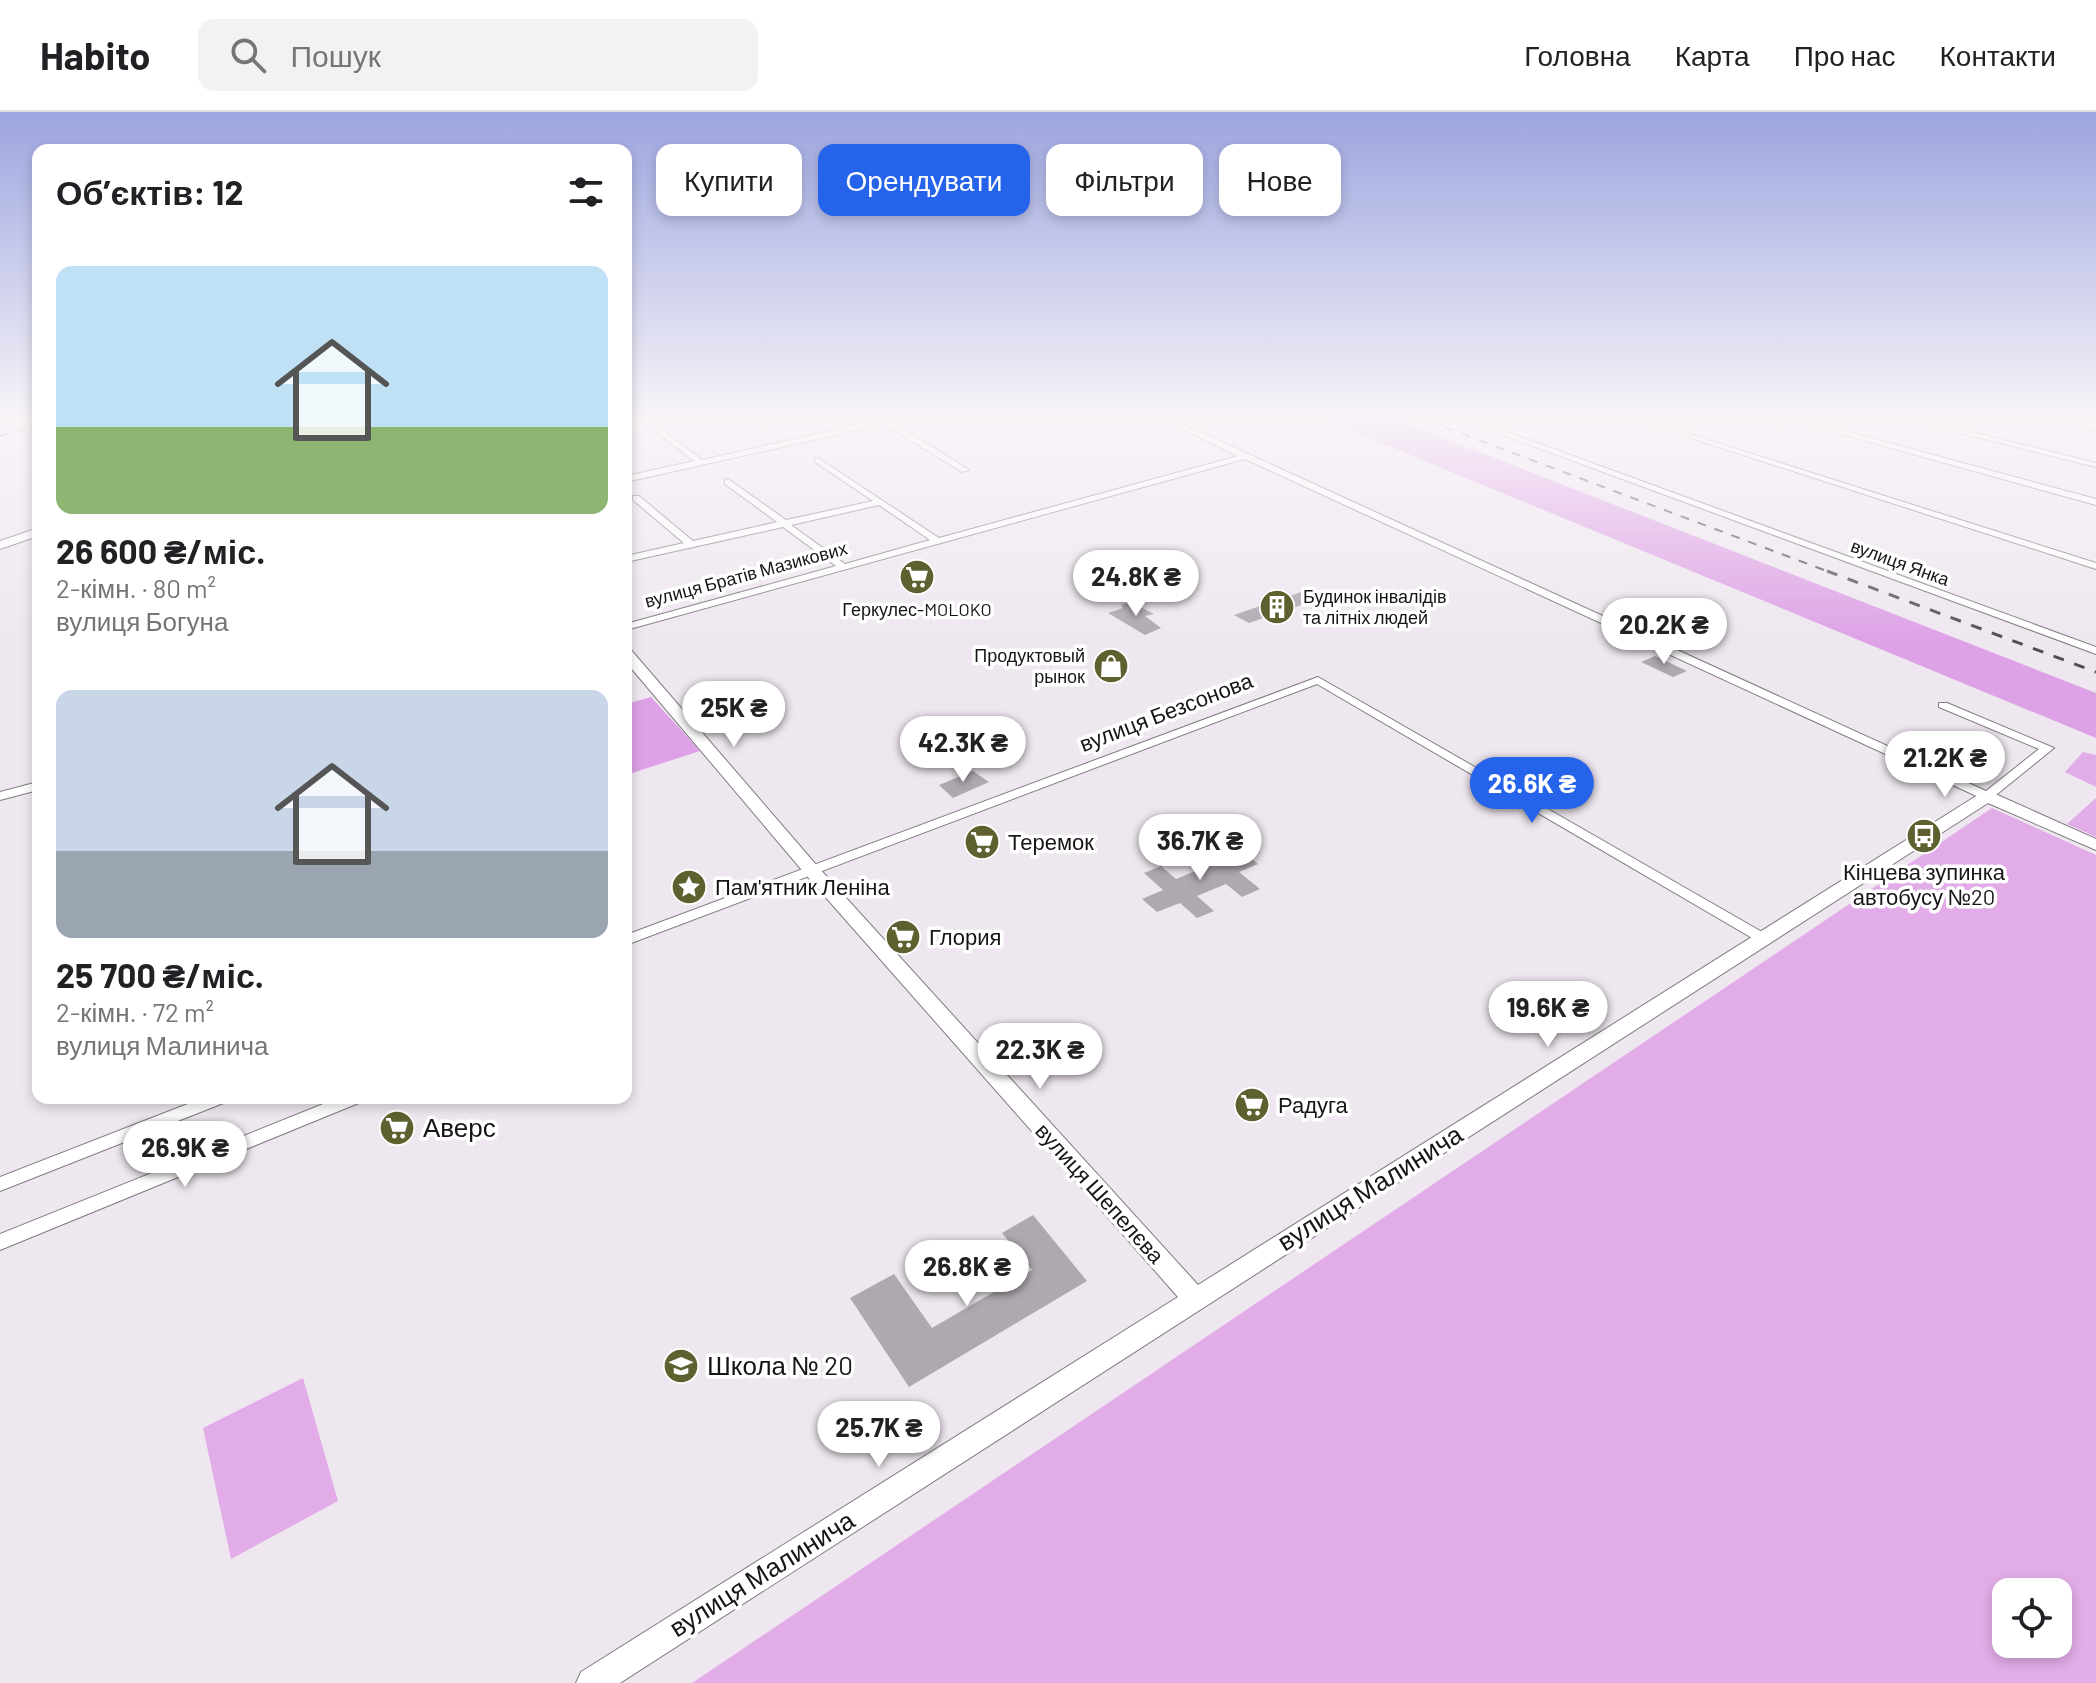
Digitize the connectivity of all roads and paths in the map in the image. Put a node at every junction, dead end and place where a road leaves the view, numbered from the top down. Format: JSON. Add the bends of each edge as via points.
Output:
{"nodes":[{"id":1,"x":745,"y":494,"type":"edge"},
{"id":2,"x":869,"y":494,"type":"edge"},
{"id":3,"x":1107,"y":494,"type":"edge"},
{"id":4,"x":1329,"y":494,"type":"edge"},
{"id":5,"x":1668,"y":494,"type":"edge"},
{"id":6,"x":1870,"y":494,"type":"edge"},
{"id":7,"x":2068,"y":494,"type":"edge"},
{"id":8,"x":636,"y":498,"type":"dead end"},
{"id":9,"x":880,"y":502,"type":"junction"},
{"id":10,"x":2096,"y":502,"type":"edge"},
{"id":11,"x":786,"y":524,"type":"junction"},
{"id":12,"x":32,"y":532,"type":"edge"},
{"id":13,"x":938,"y":541,"type":"junction"},
{"id":14,"x":0,"y":543,"type":"edge"},
{"id":15,"x":692,"y":545,"type":"junction"},
{"id":16,"x":632,"y":558,"type":"edge"},
{"id":17,"x":2096,"y":566,"type":"edge"},
{"id":18,"x":843,"y":567,"type":"junction"},
{"id":19,"x":632,"y":625,"type":"edge"},
{"id":20,"x":2096,"y":651,"type":"edge"},
{"id":21,"x":632,"y":660,"type":"edge"},
{"id":22,"x":1943,"y":705,"type":"dead end"},
{"id":23,"x":32,"y":788,"type":"edge"},
{"id":24,"x":0,"y":796,"type":"edge"},
{"id":25,"x":1987,"y":796,"type":"junction"},
{"id":26,"x":2096,"y":845,"type":"edge"},
{"id":27,"x":812,"y":871,"type":"junction"},
{"id":28,"x":632,"y":938,"type":"edge"},
{"id":29,"x":1764,"y":939,"type":"junction"},
{"id":30,"x":205,"y":1104,"type":"edge"},
{"id":31,"x":340,"y":1104,"type":"edge"},
{"id":32,"x":0,"y":1184,"type":"edge"},
{"id":33,"x":0,"y":1242,"type":"edge"},
{"id":34,"x":1195,"y":1299,"type":"junction"},
{"id":35,"x":592,"y":1683,"type":"edge"}],
"edges":[{"from":1,"to":11,"type":"street"},
{"from":2,"to":9,"type":"street"},
{"from":3,"to":13,"type":"street","name":"вулиця Братів Мазикових"},
{"from":4,"to":25,"type":"street"},
{"from":5,"to":20,"type":"street","name":"вулиця Янка"},
{"from":6,"to":17,"type":"street"},
{"from":7,"to":10,"type":"street"},
{"from":8,"to":15,"type":"street"},
{"from":9,"to":11,"type":"street"},
{"from":9,"to":13,"type":"street"},
{"from":11,"to":15,"type":"street"},
{"from":11,"to":18,"type":"street"},
{"from":12,"to":14,"type":"main road"},
{"from":13,"to":18,"type":"street","name":"вулиця Братів Мазикових"},
{"from":15,"to":16,"type":"street"},
{"from":18,"to":19,"type":"street","name":"вулиця Братів Мазикових"},
{"from":21,"to":27,"type":"street","name":"вулиця Шепелєва"},
{"from":22,"to":25,"type":"street","name":"вулиця Малинича","via":[[2048,748]]},
{"from":23,"to":24,"type":"street"},
{"from":25,"to":26,"type":"street"},
{"from":25,"to":29,"type":"street","name":"вулиця Малинича"},
{"from":27,"to":28,"type":"street","name":"вулиця Безсонова"},
{"from":27,"to":29,"type":"street","name":"вулиця Безсонова","via":[[1318,680]]},
{"from":27,"to":34,"type":"street","name":"вулиця Шепелєва"},
{"from":29,"to":34,"type":"street","name":"вулиця Малинича"},
{"from":30,"to":32,"type":"street"},
{"from":31,"to":33,"type":"street"},
{"from":34,"to":35,"type":"street","name":"вулиця Малинича"}]}
